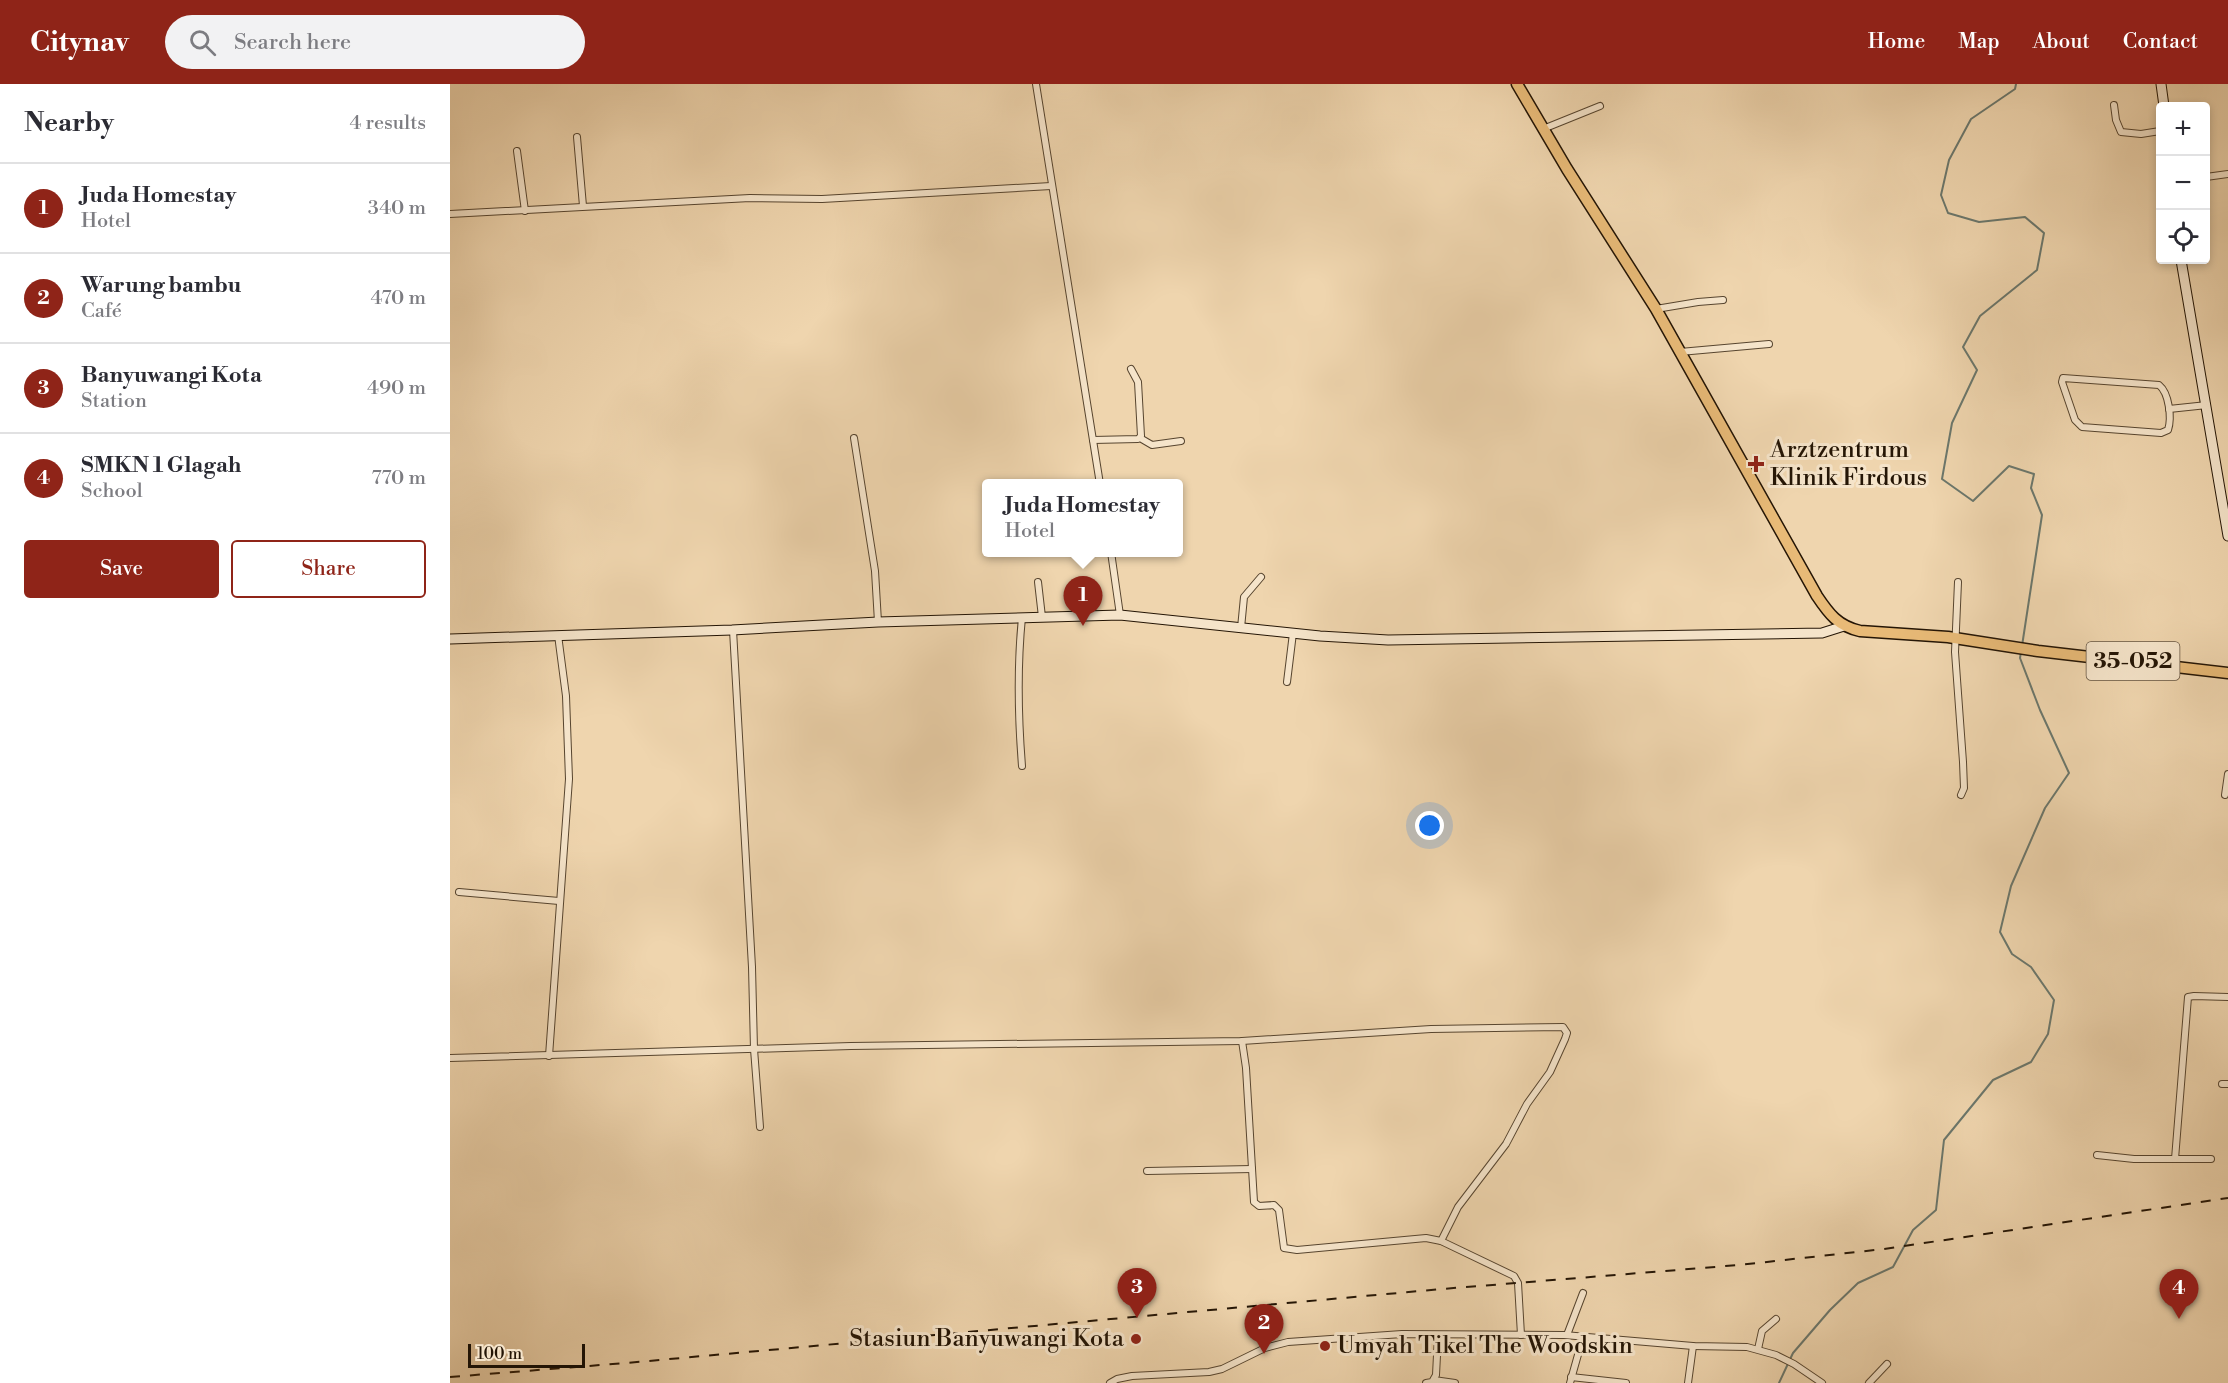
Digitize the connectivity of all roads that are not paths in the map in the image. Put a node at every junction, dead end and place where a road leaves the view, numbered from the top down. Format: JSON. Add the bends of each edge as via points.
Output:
{"nodes":[{"id":1,"x":1036,"y":84,"type":"edge"},
{"id":2,"x":1517,"y":84,"type":"edge"},
{"id":3,"x":2162,"y":84,"type":"edge"},
{"id":4,"x":2164,"y":102,"type":"edge"},
{"id":5,"x":2114,"y":105,"type":"dead end"},
{"id":6,"x":1600,"y":106,"type":"dead end"},
{"id":7,"x":1543,"y":129,"type":"junction"},
{"id":8,"x":2156,"y":131,"type":"edge"},
{"id":9,"x":577,"y":137,"type":"dead end"},
{"id":10,"x":517,"y":151,"type":"dead end"},
{"id":11,"x":2228,"y":174,"type":"edge"},
{"id":12,"x":2210,"y":176,"type":"edge"},
{"id":13,"x":1052,"y":186,"type":"junction"},
{"id":14,"x":583,"y":206,"type":"junction"},
{"id":15,"x":525,"y":211,"type":"junction"},
{"id":16,"x":450,"y":214,"type":"edge"},
{"id":17,"x":2182,"y":264,"type":"edge"},
{"id":18,"x":1723,"y":300,"type":"dead end"},
{"id":19,"x":1656,"y":309,"type":"junction"},
{"id":20,"x":1769,"y":344,"type":"dead end"},
{"id":21,"x":1680,"y":352,"type":"junction"},
{"id":22,"x":1131,"y":369,"type":"dead end"},
{"id":23,"x":2207,"y":405,"type":"junction"},
{"id":24,"x":2169,"y":409,"type":"junction"},
{"id":25,"x":854,"y":438,"type":"dead end"},
{"id":26,"x":1140,"y":438,"type":"junction"},
{"id":27,"x":1093,"y":440,"type":"junction"},
{"id":28,"x":1181,"y":441,"type":"dead end"},
{"id":29,"x":1099,"y":479,"type":"edge"},
{"id":30,"x":2228,"y":536,"type":"edge"},
{"id":31,"x":1112,"y":557,"type":"edge"},
{"id":32,"x":1261,"y":577,"type":"dead end"},
{"id":33,"x":1038,"y":582,"type":"dead end"},
{"id":34,"x":1958,"y":582,"type":"dead end"},
{"id":35,"x":1120,"y":615,"type":"junction"},
{"id":36,"x":1042,"y":617,"type":"junction"},
{"id":37,"x":1022,"y":618,"type":"junction"},
{"id":38,"x":878,"y":622,"type":"junction"},
{"id":39,"x":1844,"y":626,"type":"junction"},
{"id":40,"x":1241,"y":628,"type":"junction"},
{"id":41,"x":733,"y":630,"type":"junction"},
{"id":42,"x":1293,"y":633,"type":"junction"},
{"id":43,"x":558,"y":635,"type":"junction"},
{"id":44,"x":1956,"y":638,"type":"junction"},
{"id":45,"x":450,"y":639,"type":"edge"},
{"id":46,"x":2228,"y":673,"type":"edge"},
{"id":47,"x":1287,"y":682,"type":"dead end"},
{"id":48,"x":1022,"y":766,"type":"dead end"},
{"id":49,"x":2228,"y":774,"type":"edge"},
{"id":50,"x":1961,"y":795,"type":"dead end"},
{"id":51,"x":2225,"y":795,"type":"dead end"},
{"id":52,"x":459,"y":892,"type":"dead end"},
{"id":53,"x":559,"y":902,"type":"junction"},
{"id":54,"x":2228,"y":997,"type":"edge"},
{"id":55,"x":1242,"y":1041,"type":"junction"},
{"id":56,"x":754,"y":1049,"type":"junction"},
{"id":57,"x":549,"y":1056,"type":"junction"},
{"id":58,"x":450,"y":1058,"type":"edge"},
{"id":59,"x":760,"y":1126,"type":"dead end"},
{"id":60,"x":2097,"y":1155,"type":"dead end"},
{"id":61,"x":2175,"y":1159,"type":"junction"},
{"id":62,"x":2211,"y":1159,"type":"dead end"},
{"id":63,"x":1252,"y":1168,"type":"junction"},
{"id":64,"x":1147,"y":1171,"type":"dead end"},
{"id":65,"x":1441,"y":1241,"type":"junction"},
{"id":66,"x":1583,"y":1293,"type":"dead end"},
{"id":67,"x":1776,"y":1319,"type":"dead end"},
{"id":68,"x":1438,"y":1335,"type":"junction"},
{"id":69,"x":1521,"y":1335,"type":"junction"},
{"id":70,"x":1567,"y":1335,"type":"junction"},
{"id":71,"x":1583,"y":1337,"type":"junction"},
{"id":72,"x":1694,"y":1346,"type":"junction"},
{"id":73,"x":1758,"y":1349,"type":"junction"},
{"id":74,"x":1887,"y":1364,"type":"dead end"},
{"id":75,"x":1434,"y":1380,"type":"junction"},
{"id":76,"x":1571,"y":1380,"type":"edge"},
{"id":77,"x":1110,"y":1383,"type":"edge"},
{"id":78,"x":1426,"y":1383,"type":"edge"},
{"id":79,"x":1455,"y":1383,"type":"edge"},
{"id":80,"x":1626,"y":1383,"type":"edge"},
{"id":81,"x":1688,"y":1383,"type":"edge"},
{"id":82,"x":1822,"y":1383,"type":"edge"},
{"id":83,"x":1869,"y":1383,"type":"edge"}],
"edges":[{"from":1,"to":13,"type":"street"},
{"from":2,"to":7,"type":"main road"},
{"from":3,"to":4,"type":"street"},
{"from":5,"to":8,"type":"street","via":[[2121,132]]},
{"from":6,"to":7,"type":"street"},
{"from":7,"to":19,"type":"main road"},
{"from":9,"to":14,"type":"street"},
{"from":10,"to":15,"type":"street"},
{"from":11,"to":12,"type":"street"},
{"from":13,"to":14,"type":"street","via":[[822,199],[750,198]]},
{"from":13,"to":27,"type":"street"},
{"from":14,"to":15,"type":"street"},
{"from":15,"to":16,"type":"street"},
{"from":17,"to":23,"type":"street"},
{"from":18,"to":19,"type":"street"},
{"from":19,"to":21,"type":"main road"},
{"from":20,"to":21,"type":"street"},
{"from":21,"to":39,"type":"main road","via":[[1817,596],[1830,615]]},
{"from":22,"to":26,"type":"street","via":[[1138,382]]},
{"from":23,"to":24,"type":"street"},
{"from":23,"to":30,"type":"street"},
{"from":24,"to":24,"type":"street","via":[[2159,385],[2062,380],[2073,415],[2082,427],[2165,432]]},
{"from":25,"to":38,"type":"street","via":[[875,571]]},
{"from":26,"to":27,"type":"street"},
{"from":26,"to":28,"type":"street","via":[[1152,445]]},
{"from":27,"to":29,"type":"street"},
{"from":31,"to":35,"type":"street"},
{"from":32,"to":40,"type":"street","via":[[1244,597]]},
{"from":33,"to":36,"type":"street"},
{"from":34,"to":44,"type":"street"},
{"from":35,"to":36,"type":"street"},
{"from":35,"to":40,"type":"street"},
{"from":36,"to":37,"type":"street"},
{"from":37,"to":38,"type":"street"},
{"from":37,"to":48,"type":"street","via":[[1018,658]]},
{"from":38,"to":41,"type":"street"},
{"from":39,"to":42,"type":"street","via":[[1822,633],[1388,640]]},
{"from":39,"to":44,"type":"main road","number":"35-052","via":[[1868,632]]},
{"from":40,"to":42,"type":"street"},
{"from":41,"to":43,"type":"street"},
{"from":41,"to":56,"type":"street"},
{"from":42,"to":47,"type":"street"},
{"from":43,"to":45,"type":"street"},
{"from":43,"to":53,"type":"street","via":[[566,696],[568,779]]},
{"from":44,"to":46,"type":"main road","number":"35-052"},
{"from":44,"to":50,"type":"street","via":[[1964,788]]},
{"from":49,"to":51,"type":"street"},
{"from":52,"to":53,"type":"street"},
{"from":53,"to":57,"type":"street"},
{"from":54,"to":61,"type":"street","via":[[2187,999]]},
{"from":55,"to":56,"type":"street"},
{"from":55,"to":63,"type":"street"},
{"from":55,"to":65,"type":"street","via":[[1431,1029],[1563,1027],[1567,1033],[1550,1072],[1506,1144],[1458,1207]]},
{"from":56,"to":57,"type":"street"},
{"from":56,"to":59,"type":"street"},
{"from":57,"to":58,"type":"street"},
{"from":60,"to":61,"type":"street"},
{"from":61,"to":62,"type":"street"},
{"from":63,"to":64,"type":"street"},
{"from":63,"to":65,"type":"street","via":[[1254,1202],[1278,1208],[1286,1249],[1425,1238]]},
{"from":65,"to":69,"type":"street","via":[[1514,1276],[1518,1282]]},
{"from":66,"to":70,"type":"street"},
{"from":67,"to":73,"type":"street","via":[[1762,1331]]},
{"from":68,"to":69,"type":"street"},
{"from":68,"to":75,"type":"street"},
{"from":68,"to":77,"type":"street","via":[[1288,1342],[1209,1372],[1131,1376]]},
{"from":69,"to":70,"type":"street"},
{"from":70,"to":71,"type":"street"},
{"from":71,"to":72,"type":"street"},
{"from":71,"to":76,"type":"street"},
{"from":72,"to":73,"type":"street"},
{"from":72,"to":81,"type":"street"},
{"from":73,"to":82,"type":"street","via":[[1794,1364]]},
{"from":74,"to":83,"type":"street"},
{"from":75,"to":78,"type":"street"},
{"from":75,"to":79,"type":"street"},
{"from":76,"to":80,"type":"street"}]}
